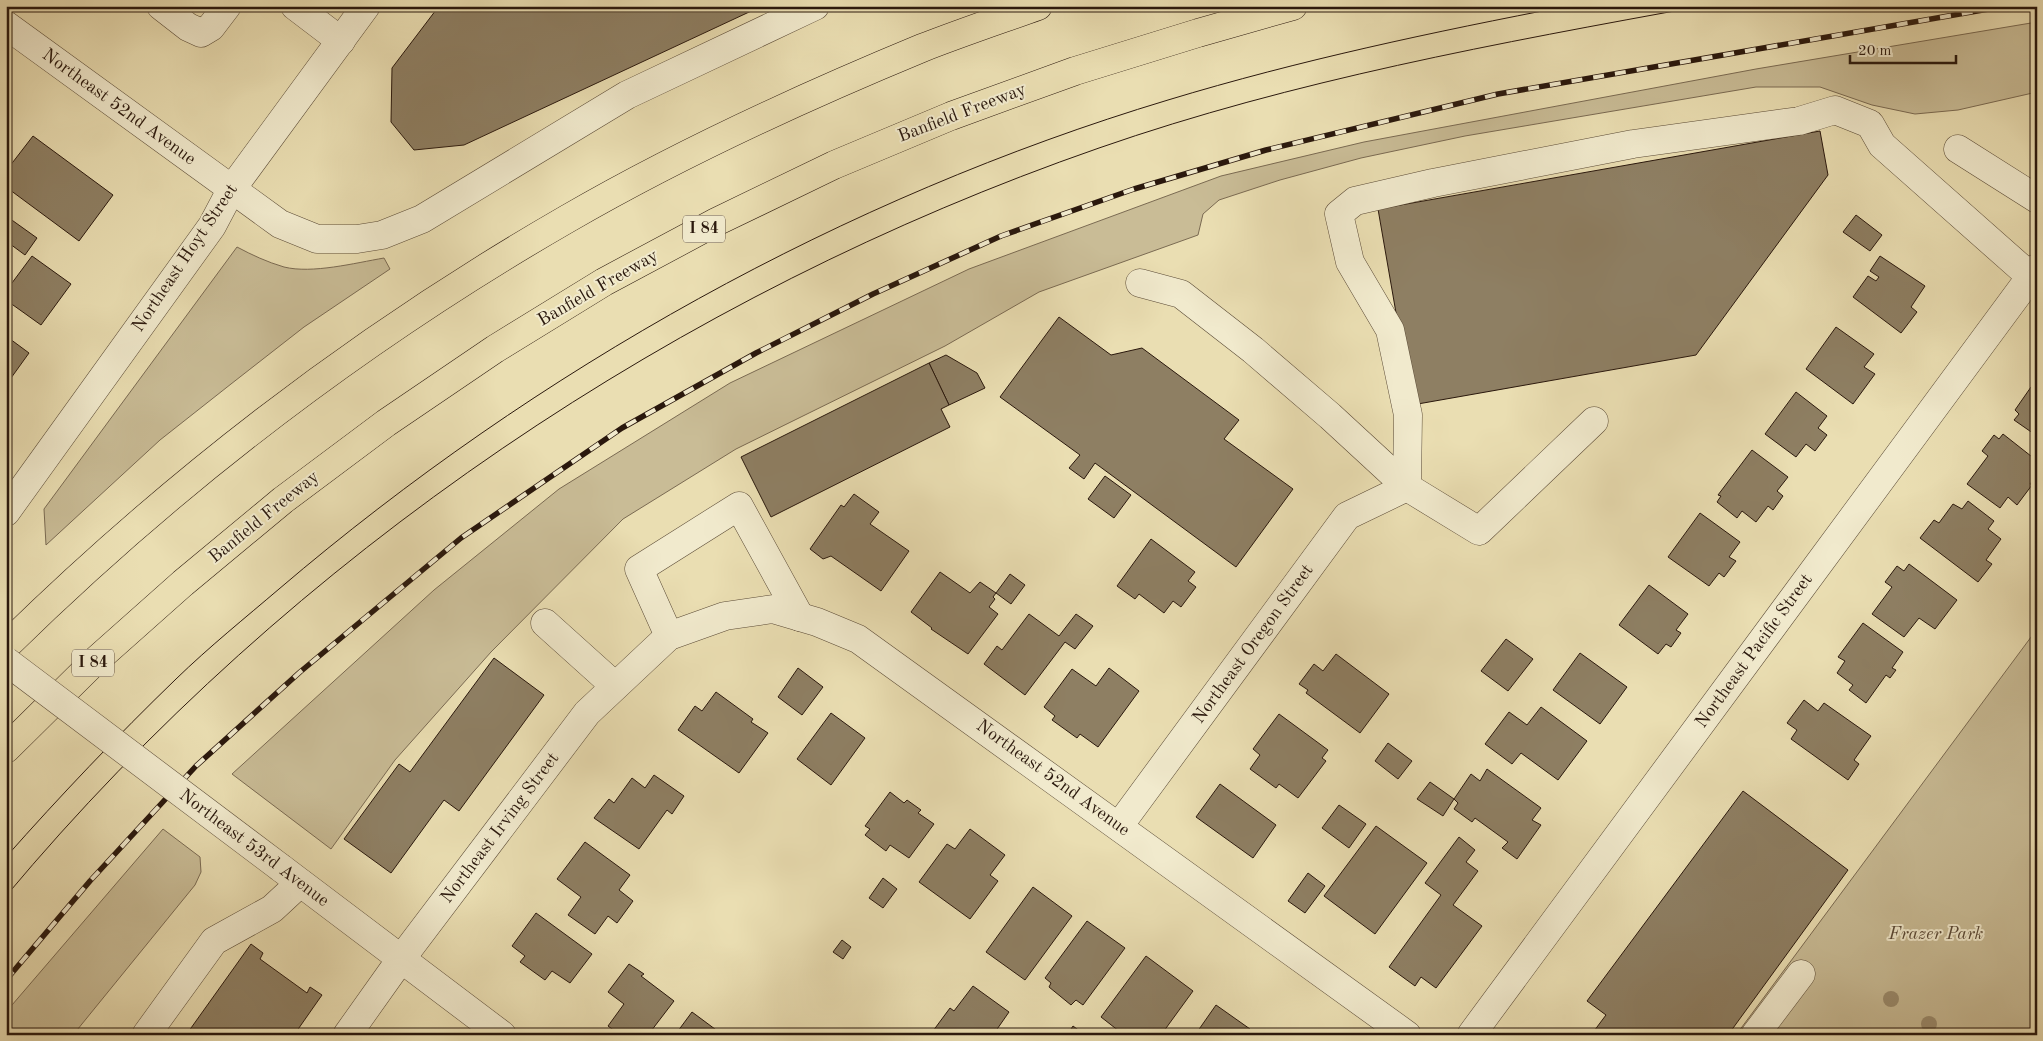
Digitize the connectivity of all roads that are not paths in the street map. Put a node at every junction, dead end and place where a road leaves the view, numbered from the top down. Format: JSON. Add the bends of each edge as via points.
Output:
{"nodes":[{"id":1,"x":161,"y":6,"type":"edge"},
{"id":2,"x":226,"y":6,"type":"edge"},
{"id":3,"x":296,"y":6,"type":"edge"},
{"id":4,"x":366,"y":6,"type":"edge"},
{"id":5,"x":815,"y":6,"type":"edge"},
{"id":6,"x":1038,"y":6,"type":"edge"},
{"id":7,"x":1293,"y":6,"type":"edge"},
{"id":8,"x":6,"y":25,"type":"edge"},
{"id":9,"x":340,"y":41,"type":"junction"},
{"id":10,"x":1958,"y":148,"type":"dead end"},
{"id":11,"x":231,"y":190,"type":"junction"},
{"id":12,"x":2037,"y":198,"type":"edge"},
{"id":13,"x":2034,"y":272,"type":"edge"},
{"id":14,"x":1140,"y":283,"type":"dead end"},
{"id":15,"x":1594,"y":421,"type":"dead end"},
{"id":16,"x":1407,"y":487,"type":"junction"},
{"id":17,"x":6,"y":512,"type":"edge"},
{"id":18,"x":800,"y":617,"type":"junction"},
{"id":19,"x":545,"y":623,"type":"dead end"},
{"id":20,"x":670,"y":636,"type":"junction"},
{"id":21,"x":6,"y":646,"type":"edge"},
{"id":22,"x":6,"y":661,"type":"edge"},
{"id":23,"x":615,"y":686,"type":"junction"},
{"id":24,"x":6,"y":749,"type":"edge"},
{"id":25,"x":1119,"y":826,"type":"junction"},
{"id":26,"x":291,"y":876,"type":"junction"},
{"id":27,"x":401,"y":959,"type":"junction"},
{"id":28,"x":1801,"y":974,"type":"dead end"},
{"id":29,"x":146,"y":1035,"type":"edge"},
{"id":30,"x":348,"y":1035,"type":"edge"},
{"id":31,"x":502,"y":1035,"type":"edge"},
{"id":32,"x":1407,"y":1035,"type":"edge"},
{"id":33,"x":1471,"y":1035,"type":"edge"},
{"id":34,"x":1755,"y":1035,"type":"edge"}],
"edges":[{"from":1,"to":2,"type":"street","via":[[188,27],[201,32],[212,27]]},
{"from":3,"to":9,"type":"street"},
{"from":4,"to":9,"type":"street","name":"Northeast Hoyt Street"},
{"from":5,"to":11,"type":"street","name":"Northeast 52nd Avenue","via":[[627,95],[422,219],[382,235],[317,239],[280,224]]},
{"from":6,"to":21,"type":"highway","via":[[924,47],[804,98],[692,152],[568,218],[455,288],[344,363],[238,442],[137,526]]},
{"from":7,"to":24,"type":"highway","name":"Banfield Freeway","number":"I 84","via":[[1075,71],[951,116],[826,169],[716,222],[604,282],[386,423],[283,500],[93,663]]},
{"from":8,"to":11,"type":"street","name":"Northeast 52nd Avenue"},
{"from":9,"to":11,"type":"street","name":"Northeast Hoyt Street"},
{"from":10,"to":12,"type":"street"},
{"from":11,"to":17,"type":"street","name":"Northeast Hoyt Street","via":[[212,226]]},
{"from":13,"to":16,"type":"street","via":[[1882,145],[1870,124],[1835,110],[1799,121],[1633,144],[1433,182],[1355,201],[1339,214],[1350,262],[1390,330],[1408,415]]},
{"from":13,"to":33,"type":"street","name":"Northeast Pacific Street"},
{"from":14,"to":16,"type":"street","via":[[1181,294],[1253,350]]},
{"from":15,"to":16,"type":"street","via":[[1479,531]]},
{"from":16,"to":25,"type":"street","name":"Northeast Oregon Street","via":[[1348,516]]},
{"from":18,"to":20,"type":"street","name":"Northeast 52nd Avenue","via":[[773,609],[725,616]]},
{"from":18,"to":20,"type":"street","via":[[739,506],[639,568]]},
{"from":18,"to":25,"type":"street","name":"Northeast 52nd Avenue","via":[[858,639]]},
{"from":19,"to":23,"type":"street"},
{"from":20,"to":23,"type":"street","name":"Northeast Irving Street"},
{"from":22,"to":26,"type":"street","name":"Northeast 53rd Avenue","bridge":true},
{"from":23,"to":27,"type":"street","name":"Northeast Irving Street","via":[[587,713]]},
{"from":25,"to":32,"type":"street","name":"Northeast 52nd Avenue"},
{"from":26,"to":27,"type":"street","name":"Northeast 53rd Avenue"},
{"from":26,"to":29,"type":"street","via":[[272,909],[214,941]]},
{"from":27,"to":30,"type":"street","name":"Northeast Irving Street"},
{"from":27,"to":31,"type":"street","name":"Northeast 53rd Avenue"},
{"from":28,"to":34,"type":"street"}]}
